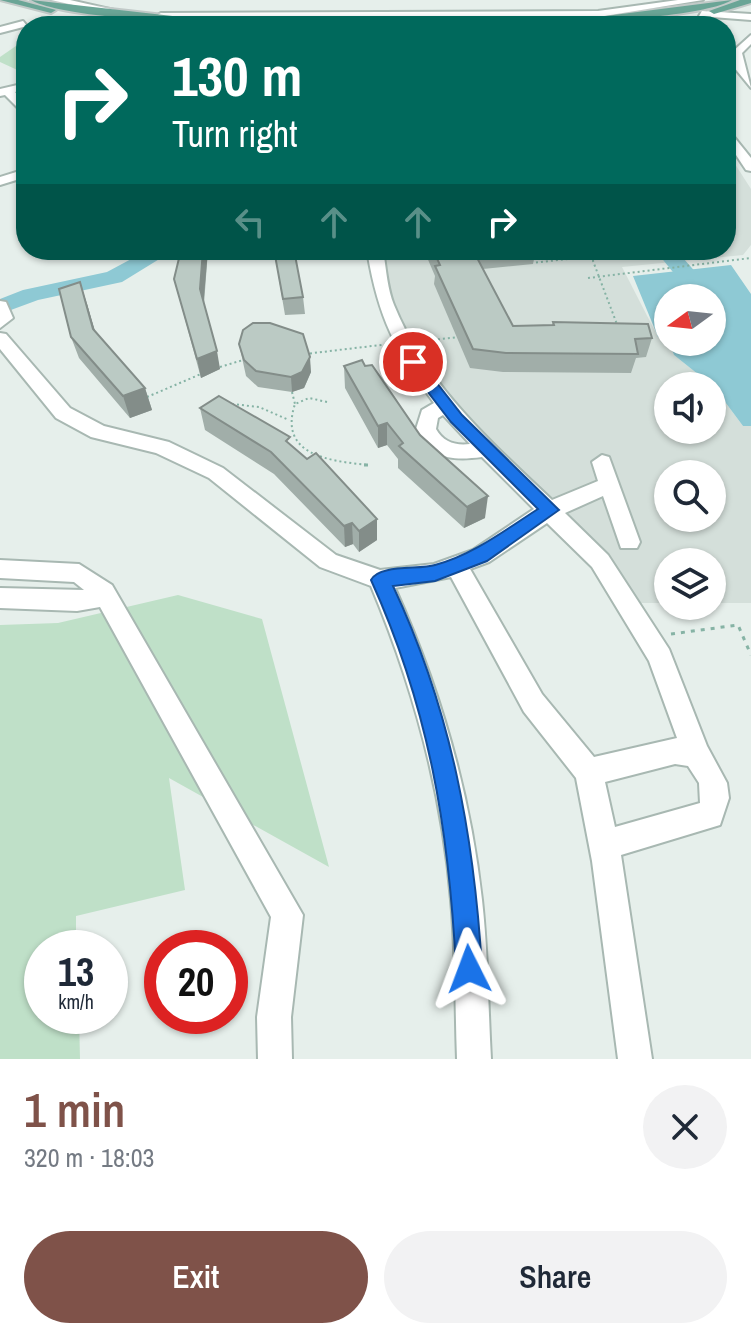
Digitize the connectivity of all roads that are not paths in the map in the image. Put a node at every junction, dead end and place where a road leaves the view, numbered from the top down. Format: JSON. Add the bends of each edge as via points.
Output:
{"nodes":[{"id":1,"x":3,"y":0,"type":"edge"},
{"id":2,"x":36,"y":0,"type":"edge"},
{"id":3,"x":56,"y":0,"type":"edge"},
{"id":4,"x":698,"y":0,"type":"edge"},
{"id":5,"x":727,"y":0,"type":"edge"},
{"id":6,"x":751,"y":0,"type":"edge"},
{"id":7,"x":77,"y":4,"type":"edge"},
{"id":8,"x":702,"y":14,"type":"junction"},
{"id":9,"x":80,"y":16,"type":"edge"},
{"id":10,"x":144,"y":16,"type":"edge"},
{"id":11,"x":159,"y":16,"type":"edge"},
{"id":12,"x":454,"y":16,"type":"edge"},
{"id":13,"x":643,"y":16,"type":"edge"},
{"id":14,"x":680,"y":16,"type":"edge"},
{"id":15,"x":735,"y":16,"type":"edge"},
{"id":16,"x":751,"y":38,"type":"edge"},
{"id":17,"x":751,"y":85,"type":"edge"},
{"id":18,"x":736,"y":145,"type":"edge"},
{"id":19,"x":751,"y":167,"type":"edge"},
{"id":20,"x":377,"y":260,"type":"edge"},
{"id":21,"x":1,"y":321,"type":"edge"},
{"id":22,"x":602,"y":462,"type":"dead end"},
{"id":23,"x":609,"y":485,"type":"junction"},
{"id":24,"x":550,"y":510,"type":"junction"},
{"id":25,"x":629,"y":542,"type":"dead end"},
{"id":26,"x":456,"y":565,"type":"junction"},
{"id":27,"x":0,"y":569,"type":"edge"},
{"id":28,"x":380,"y":580,"type":"junction"},
{"id":29,"x":104,"y":592,"type":"junction"},
{"id":30,"x":0,"y":598,"type":"edge"},
{"id":31,"x":696,"y":754,"type":"junction"},
{"id":32,"x":589,"y":772,"type":"junction"},
{"id":33,"x":604,"y":845,"type":"junction"},
{"id":34,"x":275,"y":1059,"type":"edge"},
{"id":35,"x":474,"y":1059,"type":"edge"},
{"id":36,"x":635,"y":1059,"type":"edge"}],
"edges":[{"from":1,"to":9,"type":"main road"},
{"from":2,"to":7,"type":"main road"},
{"from":3,"to":7,"type":"street"},
{"from":4,"to":12,"type":"street","via":[[598,14]]},
{"from":5,"to":13,"type":"main road"},
{"from":6,"to":8,"type":"main road"},
{"from":7,"to":10,"type":"main road"},
{"from":7,"to":11,"type":"street"},
{"from":8,"to":14,"type":"main road"},
{"from":8,"to":15,"type":"street"},
{"from":16,"to":17,"type":"street","via":[[737,52],[738,66]]},
{"from":18,"to":19,"type":"street"},
{"from":20,"to":24,"type":"street","via":[[384,302],[413,362],[445,404]]},
{"from":21,"to":28,"type":"street","via":[[63,413],[98,432],[162,447],[216,473],[328,561]]},
{"from":22,"to":23,"type":"street"},
{"from":23,"to":24,"type":"street"},
{"from":23,"to":25,"type":"street"},
{"from":24,"to":26,"type":"street","via":[[481,556]]},
{"from":24,"to":31,"type":"street","via":[[600,561],[660,657]]},
{"from":26,"to":28,"type":"street"},
{"from":26,"to":32,"type":"street","via":[[533,703]]},
{"from":27,"to":29,"type":"street","via":[[79,573]]},
{"from":28,"to":35,"type":"street","via":[[404,631],[439,738],[464,879]]},
{"from":29,"to":30,"type":"street","via":[[99,598],[77,601]]},
{"from":29,"to":34,"type":"street","via":[[287,915],[274,1017]]},
{"from":31,"to":32,"type":"street","via":[[675,751]]},
{"from":31,"to":33,"type":"street","via":[[712,775],[718,799],[710,815]]},
{"from":32,"to":33,"type":"street"},
{"from":33,"to":36,"type":"street"}]}
